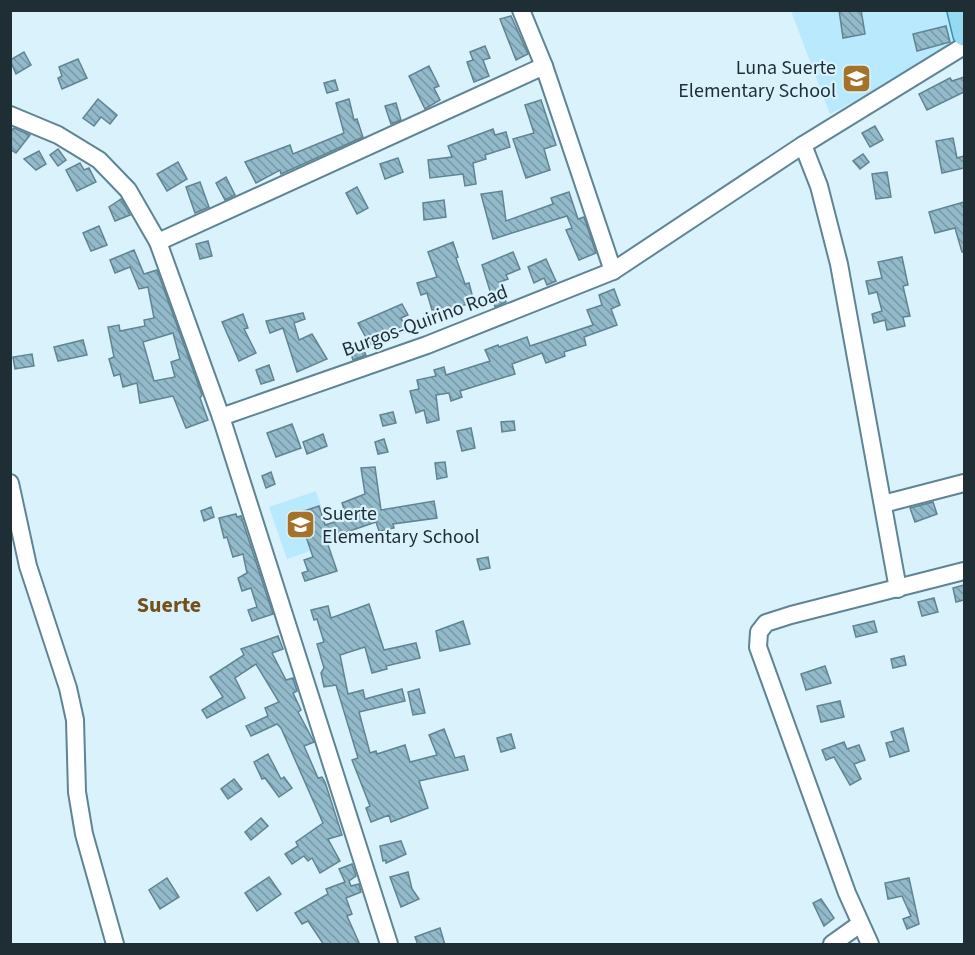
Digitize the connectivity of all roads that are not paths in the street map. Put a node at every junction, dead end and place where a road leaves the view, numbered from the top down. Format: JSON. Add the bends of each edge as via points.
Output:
{"nodes":[{"id":1,"x":521,"y":10,"type":"edge"},
{"id":2,"x":958,"y":10,"type":"edge"},
{"id":3,"x":964,"y":35,"type":"edge"},
{"id":4,"x":964,"y":46,"type":"edge"},
{"id":5,"x":544,"y":66,"type":"junction"},
{"id":6,"x":10,"y":115,"type":"edge"},
{"id":7,"x":803,"y":145,"type":"junction"},
{"id":8,"x":158,"y":242,"type":"junction"},
{"id":9,"x":613,"y":271,"type":"junction"},
{"id":10,"x":221,"y":417,"type":"junction"},
{"id":11,"x":10,"y":483,"type":"edge"},
{"id":12,"x":964,"y":483,"type":"edge"},
{"id":13,"x":883,"y":504,"type":"junction"},
{"id":14,"x":964,"y":571,"type":"edge"},
{"id":15,"x":898,"y":589,"type":"junction"},
{"id":16,"x":860,"y":924,"type":"junction"},
{"id":17,"x":115,"y":945,"type":"edge"},
{"id":18,"x":389,"y":945,"type":"edge"},
{"id":19,"x":832,"y":945,"type":"edge"},
{"id":20,"x":870,"y":945,"type":"edge"}],
"edges":[{"from":1,"to":5,"type":"street"},
{"from":2,"to":3,"type":"main road"},
{"from":4,"to":7,"type":"street","name":"Burgos-Quirino Road"},
{"from":5,"to":8,"type":"street"},
{"from":5,"to":9,"type":"street"},
{"from":6,"to":8,"type":"street","via":[[58,135],[99,160],[128,190]]},
{"from":7,"to":9,"type":"street","name":"Burgos-Quirino Road"},
{"from":7,"to":13,"type":"street","via":[[819,186],[839,264]]},
{"from":8,"to":10,"type":"street"},
{"from":9,"to":10,"type":"street","name":"Burgos-Quirino Road","via":[[427,345]]},
{"from":10,"to":18,"type":"street"},
{"from":11,"to":17,"type":"street","via":[[28,566],[68,688],[75,720],[77,792],[84,834]]},
{"from":12,"to":13,"type":"street"},
{"from":13,"to":15,"type":"street"},
{"from":14,"to":15,"type":"street"},
{"from":15,"to":16,"type":"street","via":[[791,615],[766,623],[759,632],[758,647],[770,687]]},
{"from":16,"to":19,"type":"street"},
{"from":16,"to":20,"type":"street"}]}
